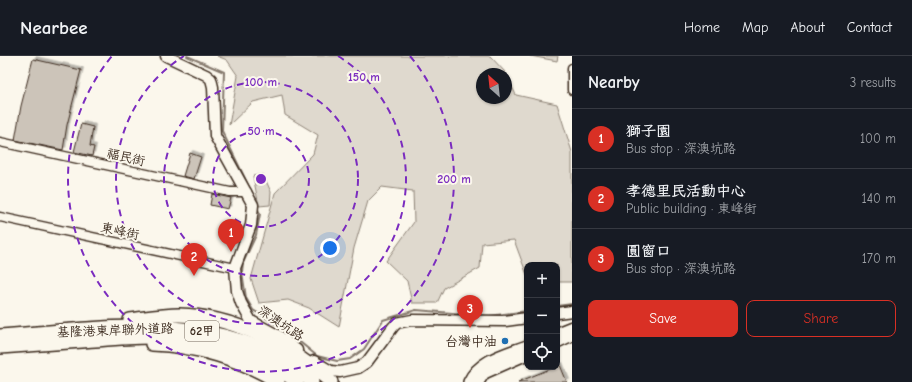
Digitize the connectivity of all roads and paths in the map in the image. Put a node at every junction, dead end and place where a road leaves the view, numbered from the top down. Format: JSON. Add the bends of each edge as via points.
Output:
{"nodes":[{"id":1,"x":166,"y":56,"type":"edge"},
{"id":2,"x":572,"y":68,"type":"edge"},
{"id":3,"x":572,"y":90,"type":"edge"},
{"id":4,"x":0,"y":142,"type":"edge"},
{"id":5,"x":247,"y":192,"type":"junction"},
{"id":6,"x":0,"y":217,"type":"edge"},
{"id":7,"x":235,"y":268,"type":"junction"},
{"id":8,"x":572,"y":311,"type":"edge"},
{"id":9,"x":560,"y":313,"type":"edge"},
{"id":10,"x":524,"y":318,"type":"edge"},
{"id":11,"x":572,"y":327,"type":"edge"},
{"id":12,"x":560,"y":332,"type":"edge"},
{"id":13,"x":0,"y":336,"type":"edge"},
{"id":14,"x":81,"y":336,"type":"junction"},
{"id":15,"x":572,"y":336,"type":"edge"},
{"id":16,"x":560,"y":341,"type":"edge"},
{"id":17,"x":0,"y":347,"type":"edge"},
{"id":18,"x":524,"y":347,"type":"edge"},
{"id":19,"x":524,"y":355,"type":"edge"},
{"id":20,"x":278,"y":382,"type":"edge"},
{"id":21,"x":297,"y":382,"type":"edge"},
{"id":22,"x":312,"y":382,"type":"edge"},
{"id":23,"x":331,"y":382,"type":"edge"},
{"id":24,"x":469,"y":382,"type":"edge"},
{"id":25,"x":478,"y":382,"type":"edge"}],
"edges":[{"from":1,"to":5,"type":"street","name":"深澳坑路","via":[[211,79],[215,136]]},
{"from":2,"to":3,"type":"street"},
{"from":4,"to":5,"type":"street","name":"福民街","via":[[230,192]]},
{"from":5,"to":7,"type":"street","name":"深澳坑路","via":[[253,206],[253,215]]},
{"from":6,"to":7,"type":"street","name":"東峰街"},
{"from":7,"to":10,"type":"street","name":"深澳坑路","via":[[237,291],[251,321],[279,336],[317,364],[331,371],[348,371],[367,362],[393,327],[402,322],[505,321]]},
{"from":8,"to":9,"type":"street"},
{"from":11,"to":12,"type":"main road"},
{"from":13,"to":14,"type":"highway","name":"基隆港東岸聯外道路","number":"62甲"},
{"from":14,"to":17,"type":"highway","name":"基隆港東岸聯外道路","number":"62甲"},
{"from":14,"to":20,"type":"highway","via":[[164,344],[210,353],[240,363]]},
{"from":14,"to":21,"type":"highway","name":"基隆港東岸聯外道路","number":"62甲","via":[[187,337],[221,344],[270,363]]},
{"from":14,"to":22,"type":"highway","name":"基隆港東岸聯外道路","number":"62甲","via":[[126,327],[180,327],[225,336],[272,354]]},
{"from":14,"to":23,"type":"highway","via":[[117,321],[179,315],[210,319],[268,339],[313,367]]},
{"from":15,"to":16,"type":"main road"},
{"from":18,"to":24,"type":"main road","via":[[479,367]]},
{"from":19,"to":25,"type":"main road","via":[[484,373]]}]}
